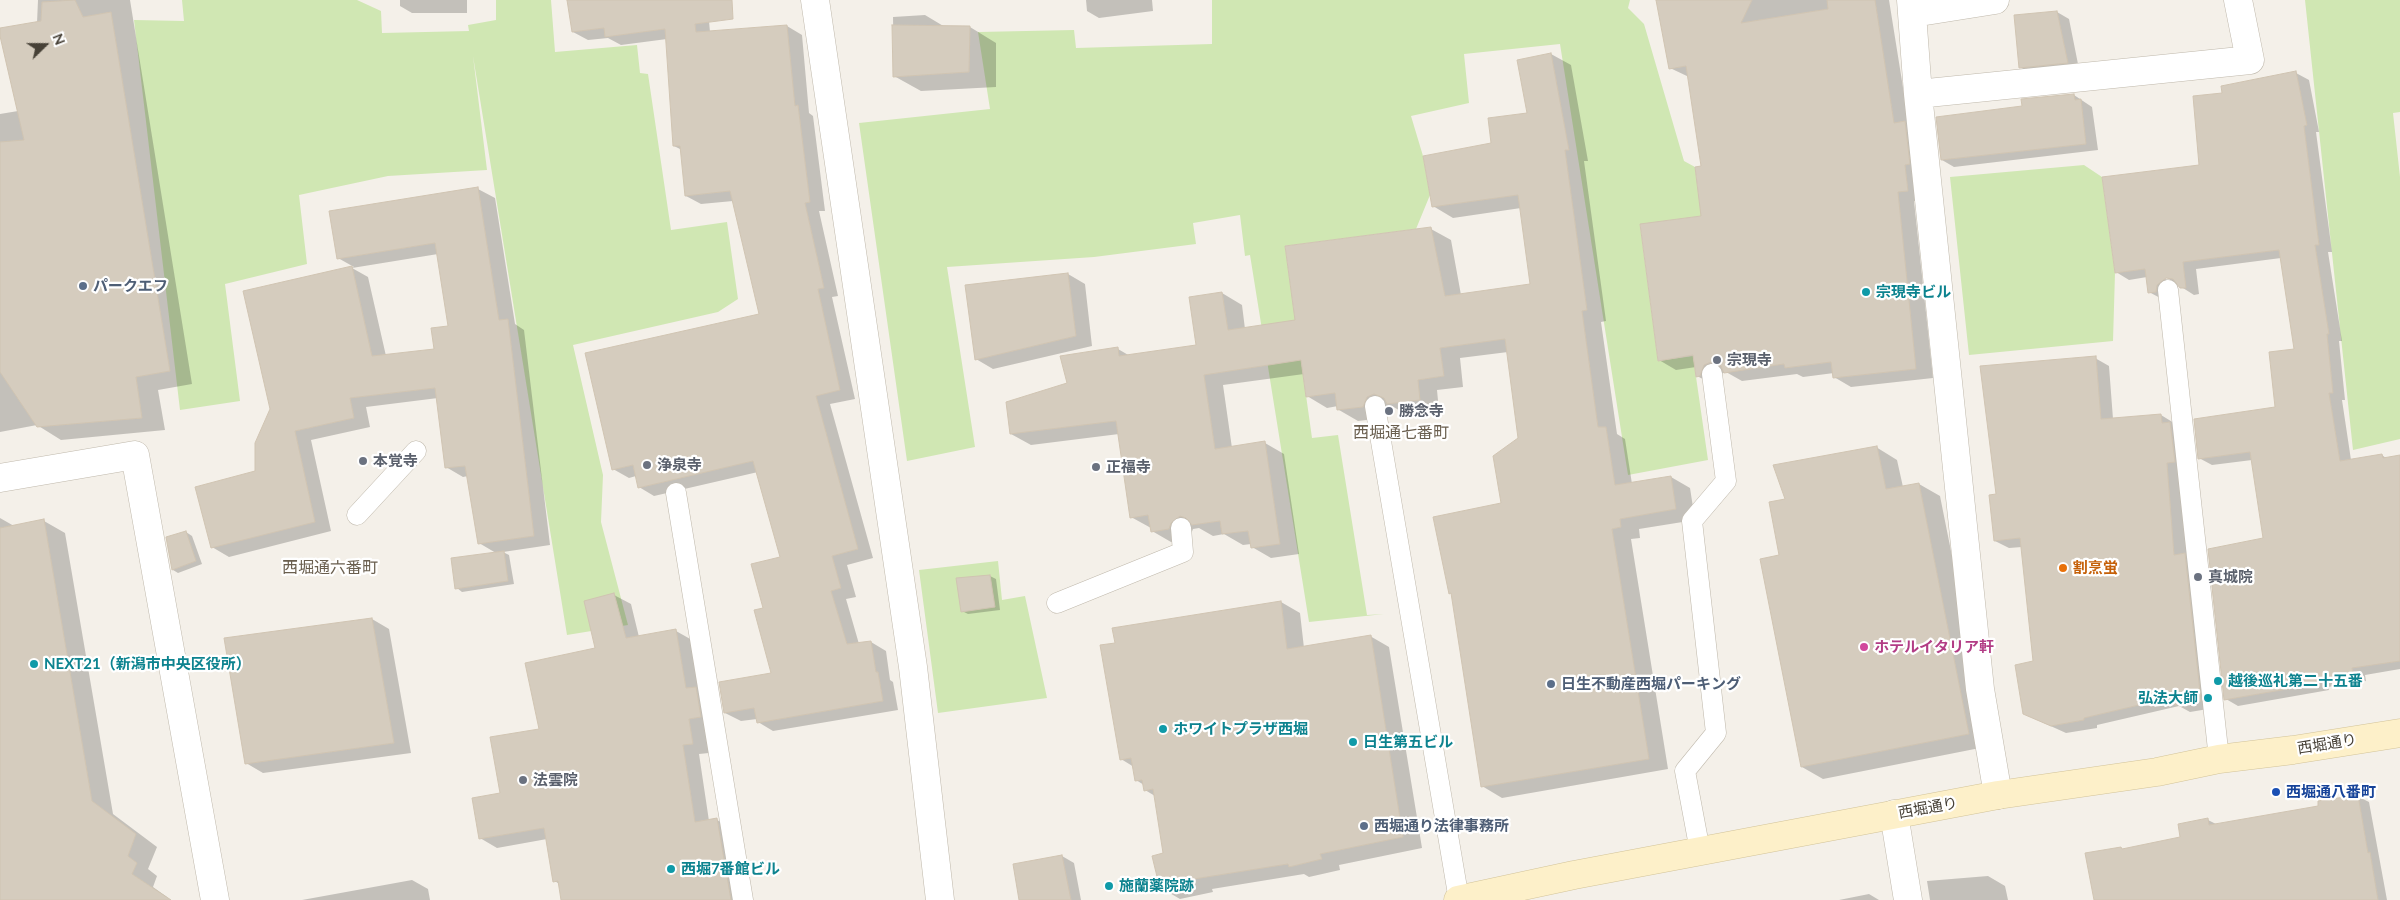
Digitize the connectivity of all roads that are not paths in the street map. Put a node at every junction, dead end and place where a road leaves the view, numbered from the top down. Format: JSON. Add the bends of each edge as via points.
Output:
{"nodes":[{"id":1,"x":815,"y":0,"type":"edge"},
{"id":2,"x":1995,"y":0,"type":"edge"},
{"id":3,"x":2238,"y":0,"type":"edge"},
{"id":4,"x":1912,"y":6,"type":"edge"},
{"id":5,"x":1918,"y":94,"type":"junction"},
{"id":6,"x":2168,"y":290,"type":"dead end"},
{"id":7,"x":1712,"y":374,"type":"dead end"},
{"id":8,"x":1375,"y":406,"type":"dead end"},
{"id":9,"x":416,"y":451,"type":"dead end"},
{"id":10,"x":0,"y":478,"type":"edge"},
{"id":11,"x":676,"y":493,"type":"dead end"},
{"id":12,"x":357,"y":515,"type":"dead end"},
{"id":13,"x":1181,"y":528,"type":"dead end"},
{"id":14,"x":1058,"y":603,"type":"dead end"},
{"id":15,"x":2400,"y":733,"type":"edge"},
{"id":16,"x":2219,"y":759,"type":"junction"},
{"id":17,"x":1998,"y":795,"type":"junction"},
{"id":18,"x":1894,"y":814,"type":"junction"},
{"id":19,"x":1700,"y":851,"type":"junction"},
{"id":20,"x":215,"y":900,"type":"edge"},
{"id":21,"x":743,"y":900,"type":"edge"},
{"id":22,"x":940,"y":900,"type":"edge"},
{"id":23,"x":1459,"y":900,"type":"edge"},
{"id":24,"x":1908,"y":900,"type":"edge"}],
"edges":[{"from":1,"to":22,"type":"street","via":[[913,667]]},
{"from":2,"to":4,"type":"street"},
{"from":3,"to":5,"type":"street","via":[[2250,60]]},
{"from":4,"to":5,"type":"street"},
{"from":5,"to":17,"type":"street","via":[[1980,689]]},
{"from":6,"to":16,"type":"lane"},
{"from":7,"to":19,"type":"lane","via":[[1726,481],[1692,521],[1716,733],[1685,771]]},
{"from":8,"to":23,"type":"lane"},
{"from":9,"to":12,"type":"lane"},
{"from":10,"to":20,"type":"street","via":[[135,455]]},
{"from":11,"to":21,"type":"lane"},
{"from":13,"to":14,"type":"lane","via":[[1183,552]]},
{"from":15,"to":16,"type":"street","name":"西堀通り"},
{"from":16,"to":17,"type":"street","name":"西堀通り","via":[[2157,772]]},
{"from":17,"to":18,"type":"street","name":"西堀通り"},
{"from":18,"to":19,"type":"street","name":"西堀通り"},
{"from":18,"to":24,"type":"street"},
{"from":19,"to":23,"type":"street","name":"西堀通り"}]}
